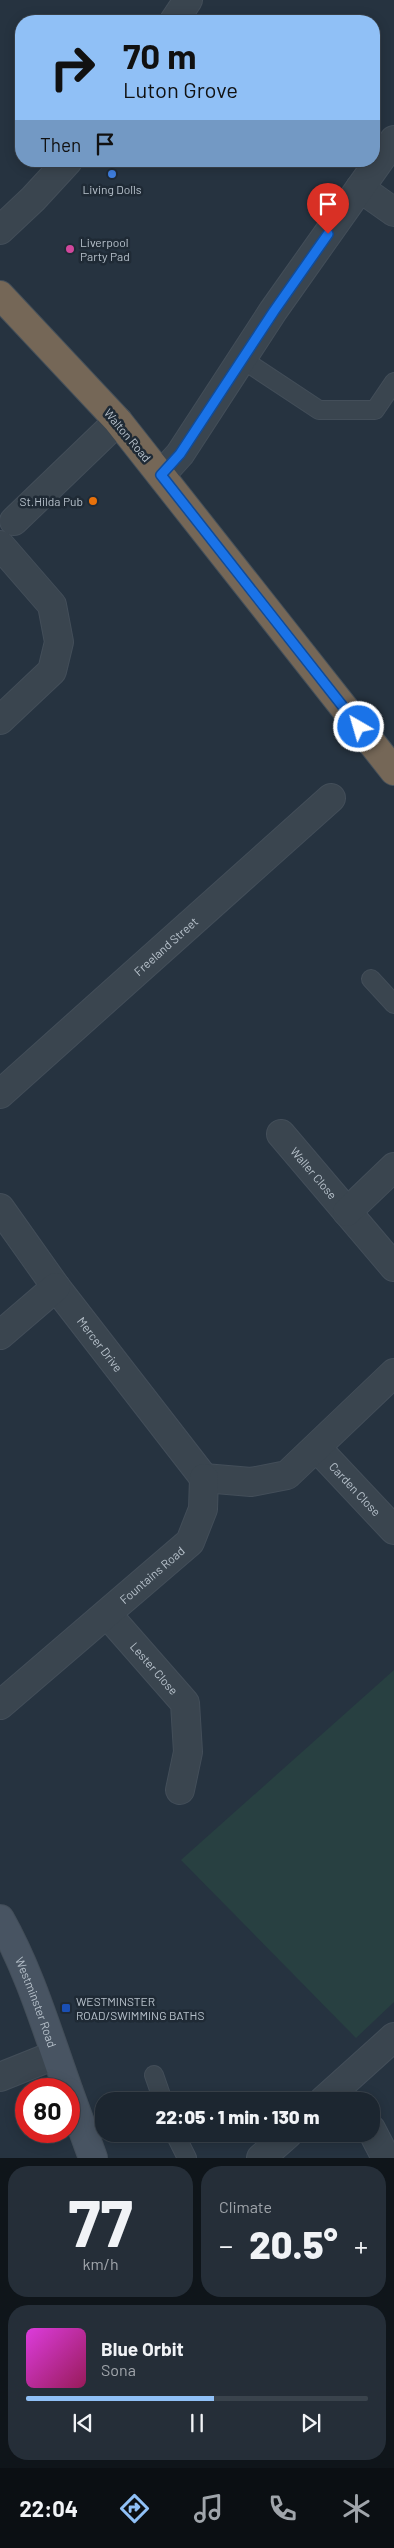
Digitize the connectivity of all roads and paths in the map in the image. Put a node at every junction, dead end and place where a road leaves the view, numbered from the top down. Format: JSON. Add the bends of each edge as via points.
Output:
{"nodes":[{"id":1,"x":188,"y":0,"type":"edge"},
{"id":2,"x":178,"y":15,"type":"edge"},
{"id":3,"x":394,"y":140,"type":"edge"},
{"id":4,"x":380,"y":160,"type":"edge"},
{"id":5,"x":62,"y":167,"type":"edge"},
{"id":6,"x":375,"y":167,"type":"edge"},
{"id":7,"x":360,"y":188,"type":"junction"},
{"id":8,"x":394,"y":212,"type":"edge"},
{"id":9,"x":0,"y":230,"type":"edge"},
{"id":10,"x":0,"y":295,"type":"edge"},
{"id":11,"x":242,"y":359,"type":"junction"},
{"id":12,"x":394,"y":382,"type":"edge"},
{"id":13,"x":118,"y":421,"type":"junction"},
{"id":14,"x":161,"y":475,"type":"junction"},
{"id":15,"x":14,"y":521,"type":"dead end"},
{"id":16,"x":0,"y":545,"type":"edge"},
{"id":17,"x":0,"y":720,"type":"edge"},
{"id":18,"x":394,"y":771,"type":"edge"},
{"id":19,"x":331,"y":798,"type":"dead end"},
{"id":20,"x":371,"y":978,"type":"dead end"},
{"id":21,"x":394,"y":1004,"type":"edge"},
{"id":22,"x":0,"y":1094,"type":"edge"},
{"id":23,"x":281,"y":1134,"type":"dead end"},
{"id":24,"x":394,"y":1167,"type":"edge"},
{"id":25,"x":0,"y":1208,"type":"edge"},
{"id":26,"x":346,"y":1212,"type":"junction"},
{"id":27,"x":394,"y":1267,"type":"edge"},
{"id":28,"x":56,"y":1287,"type":"junction"},
{"id":29,"x":0,"y":1335,"type":"edge"},
{"id":30,"x":394,"y":1373,"type":"edge"},
{"id":31,"x":317,"y":1448,"type":"junction"},
{"id":32,"x":204,"y":1478,"type":"junction"},
{"id":33,"x":394,"y":1530,"type":"edge"},
{"id":34,"x":106,"y":1614,"type":"junction"},
{"id":35,"x":0,"y":1705,"type":"edge"},
{"id":36,"x":180,"y":1790,"type":"dead end"},
{"id":37,"x":0,"y":1919,"type":"edge"},
{"id":38,"x":394,"y":2037,"type":"edge"},
{"id":39,"x":55,"y":2055,"type":"junction"},
{"id":40,"x":154,"y":2075,"type":"dead end"},
{"id":41,"x":0,"y":2077,"type":"edge"},
{"id":42,"x":64,"y":2078,"type":"edge"},
{"id":43,"x":352,"y":2091,"type":"edge"},
{"id":44,"x":160,"y":2092,"type":"edge"},
{"id":45,"x":80,"y":2123,"type":"edge"},
{"id":46,"x":179,"y":2142,"type":"edge"},
{"id":47,"x":279,"y":2142,"type":"edge"},
{"id":48,"x":378,"y":2142,"type":"edge"},
{"id":49,"x":93,"y":2158,"type":"edge"},
{"id":50,"x":187,"y":2158,"type":"edge"},
{"id":51,"x":261,"y":2158,"type":"edge"},
{"id":52,"x":386,"y":2158,"type":"edge"}],
"edges":[{"from":1,"to":2,"type":"street"},
{"from":3,"to":4,"type":"street"},
{"from":5,"to":9,"type":"street"},
{"from":6,"to":7,"type":"street"},
{"from":7,"to":8,"type":"street"},
{"from":7,"to":11,"type":"street"},
{"from":10,"to":13,"type":"highway","name":"Walton Road"},
{"from":11,"to":12,"type":"lane","via":[[319,410],[375,410]]},
{"from":11,"to":14,"type":"street","via":[[180,454]]},
{"from":13,"to":14,"type":"highway","name":"Walton Road"},
{"from":13,"to":15,"type":"street"},
{"from":14,"to":18,"type":"highway","name":"Walton Road"},
{"from":16,"to":17,"type":"street","via":[[52,606],[58,642],[52,671]]},
{"from":19,"to":22,"type":"street","name":"Freeland Street"},
{"from":20,"to":21,"type":"lane"},
{"from":23,"to":26,"type":"street","name":"Waller Close"},
{"from":24,"to":26,"type":"street","name":"Waller Close"},
{"from":25,"to":28,"type":"street","name":"Mercer Drive"},
{"from":26,"to":27,"type":"street","name":"Waller Close"},
{"from":28,"to":29,"type":"street"},
{"from":28,"to":32,"type":"street","name":"Mercer Drive"},
{"from":30,"to":31,"type":"street"},
{"from":31,"to":32,"type":"street","via":[[287,1475],[251,1482]]},
{"from":31,"to":33,"type":"street","name":"Carden Close"},
{"from":32,"to":34,"type":"street","name":"Fountains Road","via":[[203,1509],[190,1542]]},
{"from":34,"to":35,"type":"street","name":"Fountains Road"},
{"from":34,"to":36,"type":"street","name":"Lester Close","via":[[185,1703],[188,1752]]},
{"from":37,"to":39,"type":"street","name":"Westminster Road","via":[[28,1978]]},
{"from":38,"to":43,"type":"street"},
{"from":39,"to":41,"type":"street"},
{"from":39,"to":42,"type":"street","name":"Westminster Road"},
{"from":40,"to":44,"type":"lane"},
{"from":45,"to":49,"type":"street","name":"Westminster Road"},
{"from":46,"to":50,"type":"lane"},
{"from":47,"to":51,"type":"street"},
{"from":48,"to":52,"type":"street"}]}
